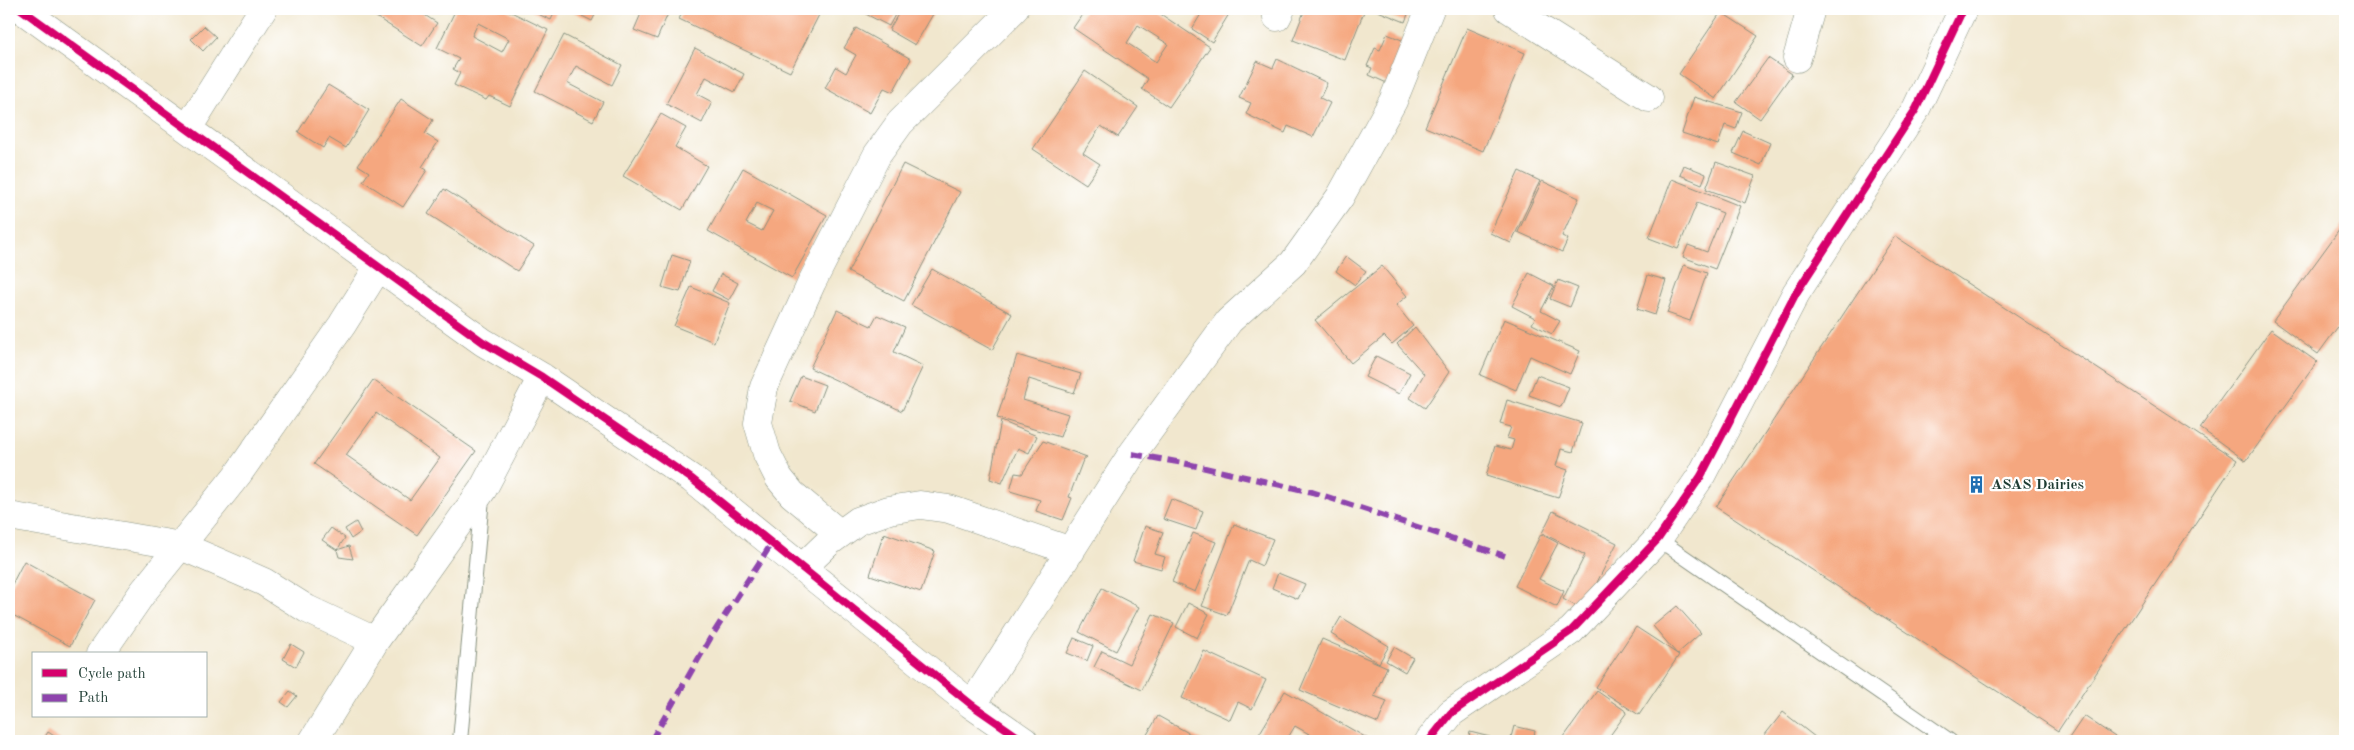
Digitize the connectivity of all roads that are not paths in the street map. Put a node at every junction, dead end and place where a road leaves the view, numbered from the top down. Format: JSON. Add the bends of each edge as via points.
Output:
{"nodes":[{"id":1,"x":21,"y":9,"type":"edge"},
{"id":2,"x":263,"y":9,"type":"edge"},
{"id":3,"x":1014,"y":9,"type":"edge"},
{"id":4,"x":1430,"y":9,"type":"edge"},
{"id":5,"x":1509,"y":9,"type":"edge"},
{"id":6,"x":1811,"y":9,"type":"edge"},
{"id":7,"x":1954,"y":13,"type":"edge"},
{"id":8,"x":1797,"y":58,"type":"dead end"},
{"id":9,"x":1649,"y":98,"type":"dead end"},
{"id":10,"x":188,"y":128,"type":"junction"},
{"id":11,"x":379,"y":266,"type":"junction"},
{"id":12,"x":542,"y":377,"type":"junction"},
{"id":13,"x":483,"y":489,"type":"junction"},
{"id":14,"x":9,"y":516,"type":"edge"},
{"id":15,"x":840,"y":534,"type":"junction"},
{"id":16,"x":1658,"y":539,"type":"junction"},
{"id":17,"x":181,"y":546,"type":"junction"},
{"id":18,"x":1071,"y":551,"type":"junction"},
{"id":19,"x":802,"y":568,"type":"junction"},
{"id":20,"x":375,"y":641,"type":"junction"},
{"id":21,"x":101,"y":652,"type":"edge"},
{"id":22,"x":972,"y":705,"type":"junction"},
{"id":23,"x":312,"y":741,"type":"edge"},
{"id":24,"x":460,"y":741,"type":"edge"},
{"id":25,"x":1024,"y":741,"type":"edge"},
{"id":26,"x":1429,"y":741,"type":"edge"},
{"id":27,"x":1950,"y":741,"type":"edge"}],
"edges":[{"from":1,"to":10,"type":"street"},
{"from":2,"to":10,"type":"street"},
{"from":3,"to":15,"type":"street","via":[[900,123],[876,155],[812,282],[764,388],[758,423],[767,454],[779,478],[792,494]]},
{"from":4,"to":18,"type":"street","via":[[1393,101],[1340,197],[1293,263],[1229,320],[1132,454]]},
{"from":5,"to":9,"type":"street"},
{"from":6,"to":8,"type":"street"},
{"from":7,"to":16,"type":"street","via":[[1916,109],[1796,293],[1700,476]]},
{"from":10,"to":11,"type":"street"},
{"from":11,"to":12,"type":"street","via":[[483,342]]},
{"from":11,"to":17,"type":"street","via":[[238,474]]},
{"from":12,"to":13,"type":"street"},
{"from":12,"to":19,"type":"street","via":[[692,479]]},
{"from":13,"to":20,"type":"street"},
{"from":13,"to":24,"type":"lane"},
{"from":14,"to":17,"type":"street"},
{"from":15,"to":18,"type":"street","via":[[858,521],[889,510],[920,505],[948,509]]},
{"from":15,"to":19,"type":"street"},
{"from":16,"to":26,"type":"street","via":[[1571,631],[1451,713]]},
{"from":16,"to":27,"type":"lane"},
{"from":17,"to":20,"type":"street","via":[[264,582],[307,609]]},
{"from":17,"to":21,"type":"street","via":[[143,592]]},
{"from":18,"to":22,"type":"street"},
{"from":19,"to":22,"type":"street"},
{"from":20,"to":23,"type":"street"},
{"from":22,"to":25,"type":"street"}]}
